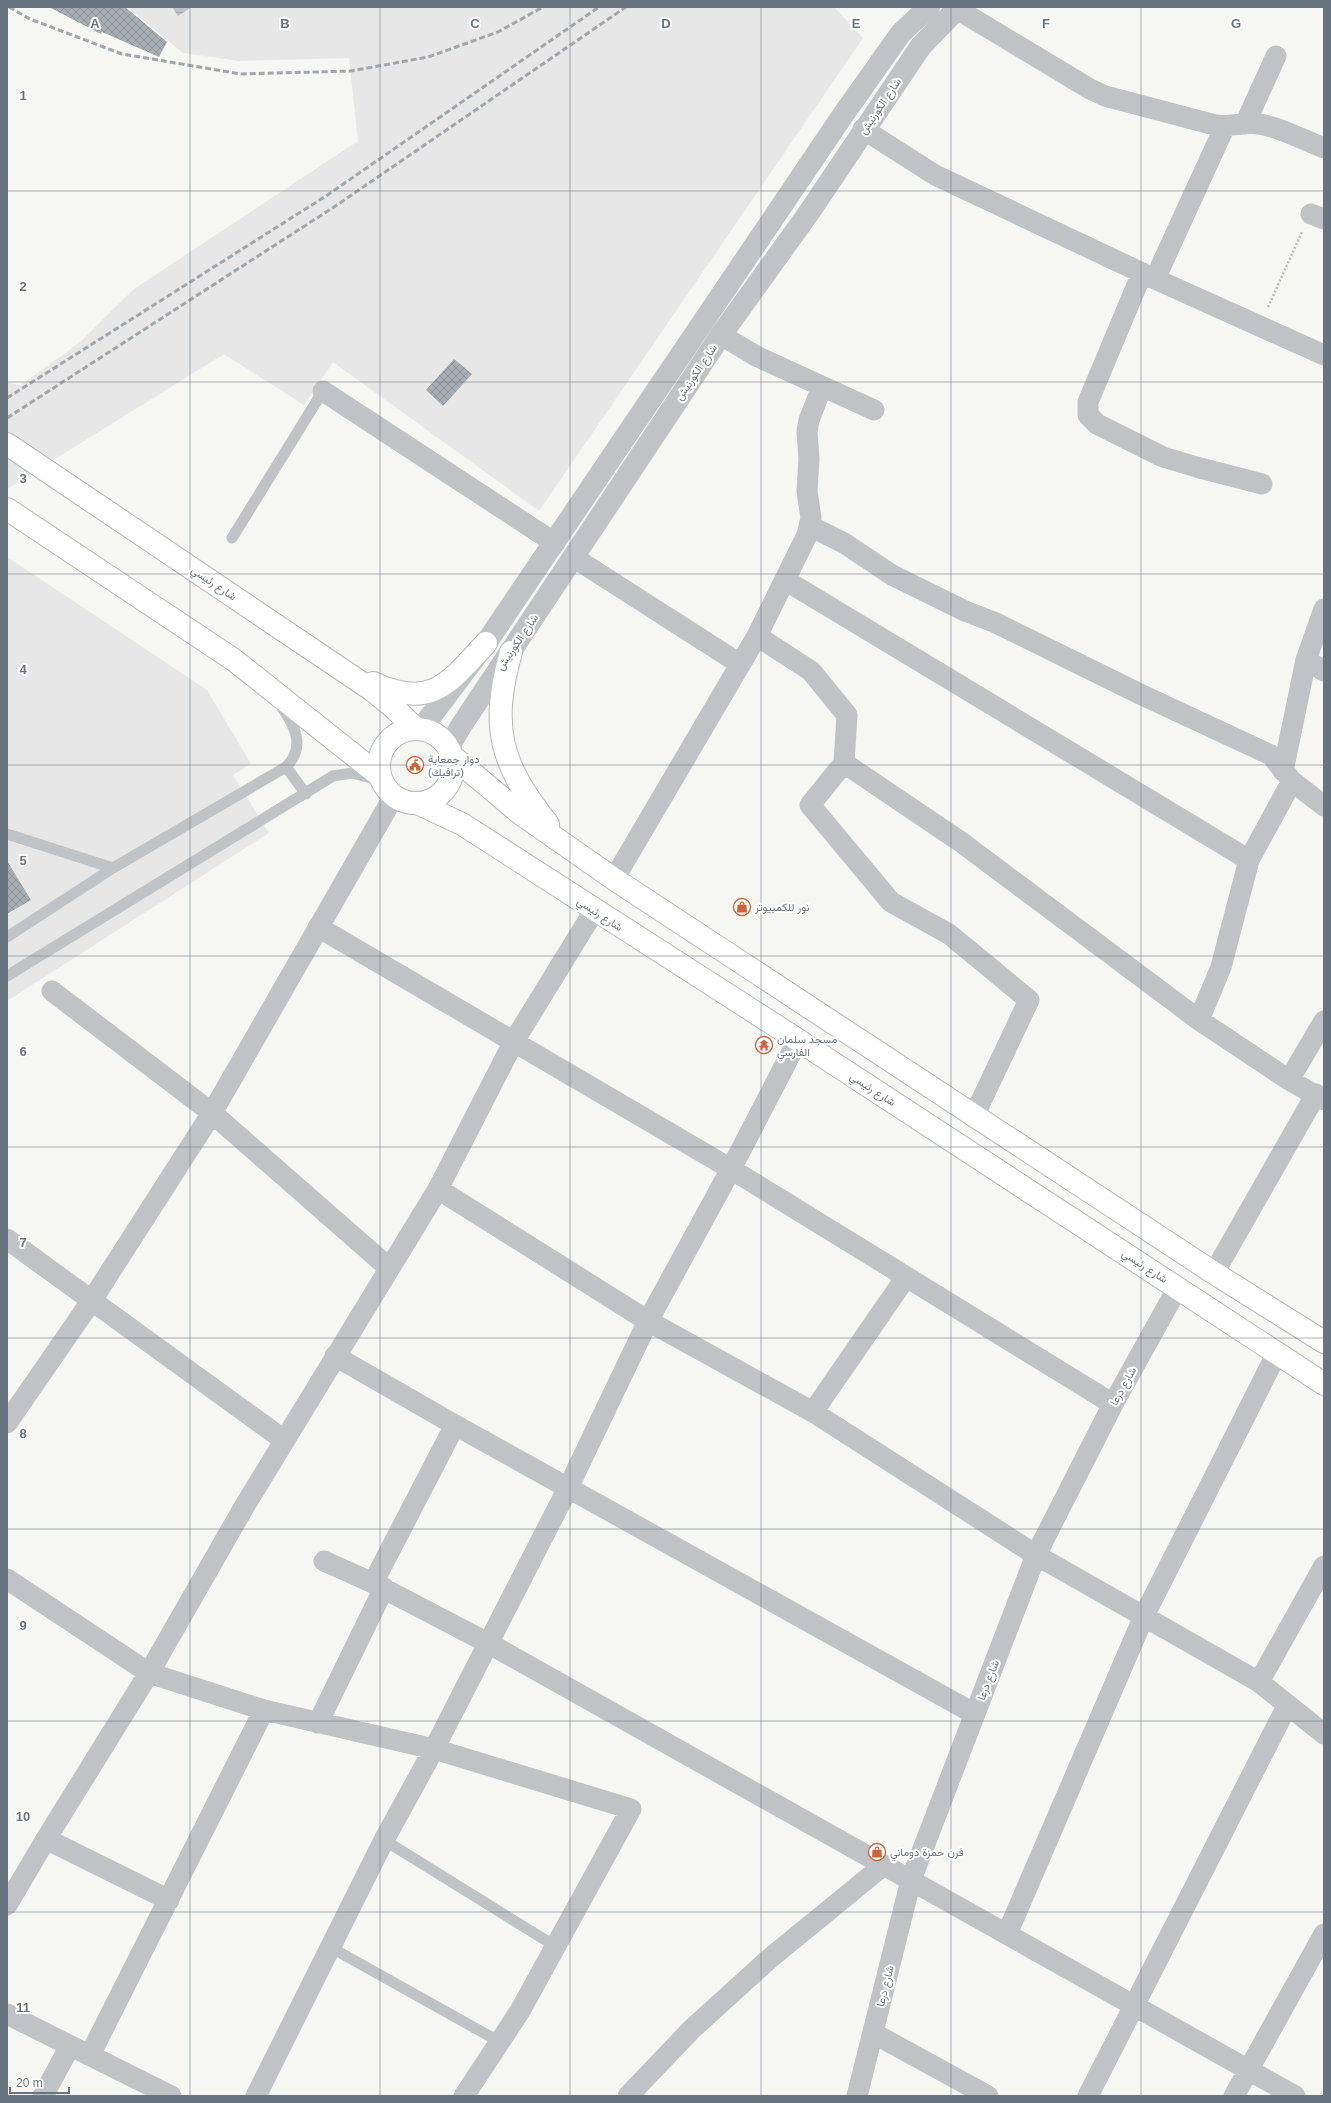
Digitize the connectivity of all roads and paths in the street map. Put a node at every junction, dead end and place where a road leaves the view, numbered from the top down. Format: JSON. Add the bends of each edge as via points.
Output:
{"nodes":[{"id":1,"x":929,"y":7,"type":"edge"},
{"id":2,"x":958,"y":8,"type":"edge"},
{"id":3,"x":1276,"y":56,"type":"dead end"},
{"id":4,"x":1235,"y":125,"type":"junction"},
{"id":5,"x":863,"y":130,"type":"junction"},
{"id":6,"x":1324,"y":148,"type":"edge"},
{"id":7,"x":786,"y":200,"type":"junction"},
{"id":8,"x":808,"y":214,"type":"junction"},
{"id":9,"x":1318,"y":217,"type":"edge"},
{"id":10,"x":1149,"y":276,"type":"junction"},
{"id":11,"x":1260,"y":326,"type":"junction"},
{"id":12,"x":720,"y":335,"type":"junction"},
{"id":13,"x":1324,"y":355,"type":"edge"},
{"id":14,"x":822,"y":387,"type":"junction"},
{"id":15,"x":323,"y":391,"type":"joint"},
{"id":16,"x":874,"y":410,"type":"dead end"},
{"id":17,"x":13,"y":448,"type":"edge"},
{"id":18,"x":1262,"y":484,"type":"dead end"},
{"id":19,"x":7,"y":509,"type":"edge"},
{"id":20,"x":810,"y":526,"type":"junction"},
{"id":21,"x":232,"y":538,"type":"dead end"},
{"id":22,"x":555,"y":543,"type":"junction"},
{"id":23,"x":573,"y":557,"type":"junction"},
{"id":24,"x":785,"y":580,"type":"junction"},
{"id":25,"x":1324,"y":609,"type":"edge"},
{"id":26,"x":757,"y":636,"type":"junction"},
{"id":27,"x":486,"y":643,"type":"junction"},
{"id":28,"x":511,"y":652,"type":"junction"},
{"id":29,"x":320,"y":655,"type":"junction"},
{"id":30,"x":1306,"y":660,"type":"junction"},
{"id":31,"x":740,"y":664,"type":"junction"},
{"id":32,"x":1324,"y":671,"type":"edge"},
{"id":33,"x":264,"y":684,"type":"junction"},
{"id":34,"x":418,"y":729,"type":"junction"},
{"id":35,"x":451,"y":753,"type":"junction"},
{"id":36,"x":844,"y":763,"type":"junction"},
{"id":37,"x":286,"y":767,"type":"junction"},
{"id":38,"x":1288,"y":776,"type":"junction"},
{"id":39,"x":386,"y":784,"type":"junction"},
{"id":40,"x":306,"y":794,"type":"junction"},
{"id":41,"x":417,"y":803,"type":"junction"},
{"id":42,"x":1324,"y":806,"type":"edge"},
{"id":43,"x":7,"y":834,"type":"edge"},
{"id":44,"x":578,"y":854,"type":"junction"},
{"id":45,"x":1249,"y":860,"type":"junction"},
{"id":46,"x":113,"y":868,"type":"junction"},
{"id":47,"x":614,"y":879,"type":"junction"},
{"id":48,"x":594,"y":910,"type":"junction"},
{"id":49,"x":318,"y":927,"type":"junction"},
{"id":50,"x":7,"y":937,"type":"edge"},
{"id":51,"x":7,"y":976,"type":"edge"},
{"id":52,"x":52,"y":991,"type":"dead end"},
{"id":53,"x":1199,"y":1020,"type":"junction"},
{"id":54,"x":1324,"y":1021,"type":"edge"},
{"id":55,"x":798,"y":1040,"type":"junction"},
{"id":56,"x":514,"y":1041,"type":"junction"},
{"id":57,"x":1289,"y":1080,"type":"junction"},
{"id":58,"x":1320,"y":1097,"type":"edge"},
{"id":59,"x":212,"y":1113,"type":"junction"},
{"id":60,"x":974,"y":1116,"type":"junction"},
{"id":61,"x":731,"y":1169,"type":"junction"},
{"id":62,"x":438,"y":1189,"type":"junction"},
{"id":63,"x":7,"y":1239,"type":"edge"},
{"id":64,"x":390,"y":1268,"type":"junction"},
{"id":65,"x":1214,"y":1273,"type":"junction"},
{"id":66,"x":906,"y":1277,"type":"junction"},
{"id":67,"x":1178,"y":1287,"type":"junction"},
{"id":68,"x":92,"y":1300,"type":"junction"},
{"id":69,"x":648,"y":1321,"type":"junction"},
{"id":70,"x":1324,"y":1342,"type":"edge"},
{"id":71,"x":1277,"y":1353,"type":"junction"},
{"id":72,"x":335,"y":1356,"type":"junction"},
{"id":73,"x":1324,"y":1384,"type":"edge"},
{"id":74,"x":1113,"y":1404,"type":"junction"},
{"id":75,"x":813,"y":1412,"type":"junction"},
{"id":76,"x":7,"y":1422,"type":"edge"},
{"id":77,"x":455,"y":1425,"type":"junction"},
{"id":78,"x":284,"y":1440,"type":"junction"},
{"id":79,"x":568,"y":1488,"type":"junction"},
{"id":80,"x":1036,"y":1555,"type":"junction"},
{"id":81,"x":324,"y":1561,"type":"dead end"},
{"id":82,"x":1324,"y":1566,"type":"edge"},
{"id":83,"x":7,"y":1579,"type":"edge"},
{"id":84,"x":379,"y":1586,"type":"junction"},
{"id":85,"x":1144,"y":1616,"type":"junction"},
{"id":86,"x":488,"y":1643,"type":"junction"},
{"id":87,"x":149,"y":1673,"type":"junction"},
{"id":88,"x":1259,"y":1682,"type":"junction"},
{"id":89,"x":1287,"y":1706,"type":"junction"},
{"id":90,"x":264,"y":1710,"type":"junction"},
{"id":91,"x":975,"y":1714,"type":"junction"},
{"id":92,"x":318,"y":1723,"type":"junction"},
{"id":93,"x":1324,"y":1734,"type":"edge"},
{"id":94,"x":434,"y":1749,"type":"junction"},
{"id":95,"x":46,"y":1839,"type":"junction"},
{"id":96,"x":384,"y":1840,"type":"junction"},
{"id":97,"x":884,"y":1865,"type":"junction"},
{"id":98,"x":910,"y":1880,"type":"junction"},
{"id":99,"x":169,"y":1900,"type":"junction"},
{"id":100,"x":7,"y":1905,"type":"edge"},
{"id":101,"x":1007,"y":1934,"type":"junction"},
{"id":102,"x":1324,"y":1934,"type":"edge"},
{"id":103,"x":556,"y":1946,"type":"junction"},
{"id":104,"x":330,"y":1948,"type":"junction"},
{"id":105,"x":1133,"y":2005,"type":"junction"},
{"id":106,"x":7,"y":2014,"type":"edge"},
{"id":107,"x":873,"y":2033,"type":"junction"},
{"id":108,"x":500,"y":2042,"type":"junction"},
{"id":109,"x":70,"y":2046,"type":"junction"},
{"id":110,"x":90,"y":2056,"type":"junction"},
{"id":111,"x":1249,"y":2070,"type":"junction"},
{"id":112,"x":43,"y":2096,"type":"edge"},
{"id":113,"x":170,"y":2096,"type":"edge"},
{"id":114,"x":256,"y":2096,"type":"edge"},
{"id":115,"x":464,"y":2096,"type":"edge"},
{"id":116,"x":628,"y":2096,"type":"edge"},
{"id":117,"x":857,"y":2096,"type":"edge"},
{"id":118,"x":988,"y":2096,"type":"edge"},
{"id":119,"x":1088,"y":2096,"type":"edge"},
{"id":120,"x":1234,"y":2096,"type":"edge"},
{"id":121,"x":1295,"y":2096,"type":"edge"}],
"edges":[{"from":1,"to":7,"type":"street","name":"شارع الكورنيش","via":[[901,33]]},
{"from":2,"to":4,"type":"street","via":[[1106,96],[1129,104]]},
{"from":2,"to":5,"type":"street","name":"شارع الكورنيش","via":[[920,46]]},
{"from":3,"to":4,"type":"street"},
{"from":4,"to":6,"type":"street","via":[[1264,125]]},
{"from":4,"to":10,"type":"street"},
{"from":5,"to":8,"type":"street","name":"شارع الكورنيش"},
{"from":5,"to":10,"type":"street","via":[[935,175]]},
{"from":7,"to":8,"type":"street"},
{"from":7,"to":22,"type":"street","name":"شارع الكورنيش"},
{"from":8,"to":12,"type":"street","name":"شارع الكورنيش"},
{"from":9,"to":11,"type":"path","via":[[1284,269]]},
{"from":10,"to":11,"type":"street"},
{"from":10,"to":18,"type":"street","via":[[1088,402],[1088,415],[1097,424],[1163,457]]},
{"from":11,"to":13,"type":"street"},
{"from":12,"to":14,"type":"street","via":[[750,353]]},
{"from":12,"to":23,"type":"street","name":"شارع الكورنيش"},
{"from":14,"to":16,"type":"street"},
{"from":14,"to":20,"type":"street","via":[[807,431]]},
{"from":15,"to":21,"type":"lane"},
{"from":15,"to":22,"type":"street"},
{"from":17,"to":29,"type":"highway","name":"شارع رئيسي"},
{"from":19,"to":33,"type":"highway","via":[[234,660]]},
{"from":20,"to":24,"type":"street"},
{"from":20,"to":38,"type":"street","via":[[844,543],[892,575],[1271,755]]},
{"from":22,"to":27,"type":"street","name":"شارع الكورنيش"},
{"from":23,"to":28,"type":"street","name":"شارع الكورنيش"},
{"from":23,"to":31,"type":"street"},
{"from":24,"to":26,"type":"street"},
{"from":24,"to":45,"type":"street"},
{"from":25,"to":30,"type":"street"},
{"from":26,"to":31,"type":"street"},
{"from":26,"to":36,"type":"street","via":[[811,671],[847,715]]},
{"from":27,"to":29,"type":"highway","via":[[445,684],[425,693],[412,694],[399,693],[381,686]]},
{"from":27,"to":34,"type":"street","name":"شارع الكورنيش"},
{"from":28,"to":35,"type":"street","name":"شارع الكورنيش","via":[[454,736]]},
{"from":28,"to":44,"type":"highway","via":[[503,683],[500,715],[501,737],[506,755],[526,796],[548,824]]},
{"from":29,"to":34,"type":"highway","name":"شارع رئيسي","via":[[377,694]]},
{"from":30,"to":32,"type":"street"},
{"from":30,"to":38,"type":"street"},
{"from":31,"to":47,"type":"street"},
{"from":33,"to":37,"type":"lane","via":[[288,716],[298,739],[297,749]]},
{"from":33,"to":39,"type":"highway"},
{"from":34,"to":35,"type":"highway","via":[[438,736]]},
{"from":34,"to":39,"type":"highway","via":[[397,733],[388,741],[380,758]]},
{"from":35,"to":41,"type":"highway","via":[[452,774],[444,790],[429,800]]},
{"from":35,"to":44,"type":"highway","via":[[521,814]]},
{"from":36,"to":53,"type":"street","via":[[961,842]]},
{"from":36,"to":60,"type":"street","via":[[810,805],[890,902],[949,934],[1028,1000]]},
{"from":37,"to":40,"type":"lane"},
{"from":37,"to":46,"type":"lane"},
{"from":38,"to":42,"type":"street"},
{"from":38,"to":45,"type":"street"},
{"from":39,"to":40,"type":"lane","via":[[365,775],[343,773],[333,776]]},
{"from":39,"to":41,"type":"highway","via":[[405,801]]},
{"from":39,"to":49,"type":"street"},
{"from":40,"to":51,"type":"lane"},
{"from":41,"to":48,"type":"highway","name":"شارع رئيسي","via":[[462,824]]},
{"from":43,"to":46,"type":"lane"},
{"from":44,"to":47,"type":"highway"},
{"from":45,"to":53,"type":"street","via":[[1221,967]]},
{"from":46,"to":50,"type":"lane"},
{"from":47,"to":60,"type":"highway"},
{"from":48,"to":55,"type":"highway","name":"شارع رئيسي"},
{"from":48,"to":56,"type":"street"},
{"from":49,"to":56,"type":"street"},
{"from":49,"to":59,"type":"street"},
{"from":52,"to":59,"type":"street"},
{"from":53,"to":57,"type":"street"},
{"from":54,"to":57,"type":"street"},
{"from":55,"to":61,"type":"street"},
{"from":55,"to":67,"type":"highway","name":"شارع رئيسي"},
{"from":56,"to":61,"type":"street"},
{"from":56,"to":62,"type":"street"},
{"from":57,"to":58,"type":"street"},
{"from":58,"to":65,"type":"street"},
{"from":59,"to":64,"type":"street"},
{"from":59,"to":68,"type":"street"},
{"from":60,"to":65,"type":"highway"},
{"from":61,"to":66,"type":"street"},
{"from":61,"to":69,"type":"street"},
{"from":62,"to":64,"type":"street"},
{"from":62,"to":69,"type":"street"},
{"from":63,"to":68,"type":"street"},
{"from":64,"to":72,"type":"street"},
{"from":65,"to":70,"type":"highway"},
{"from":66,"to":74,"type":"street"},
{"from":66,"to":75,"type":"street"},
{"from":67,"to":71,"type":"highway","name":"شارع رئيسي"},
{"from":67,"to":74,"type":"street","name":"شارع درعا"},
{"from":68,"to":76,"type":"street"},
{"from":68,"to":78,"type":"street"},
{"from":69,"to":75,"type":"street"},
{"from":69,"to":79,"type":"street"},
{"from":71,"to":73,"type":"highway","name":"شارع رئيسي"},
{"from":71,"to":85,"type":"street"},
{"from":72,"to":77,"type":"street"},
{"from":72,"to":78,"type":"street"},
{"from":74,"to":80,"type":"street","name":"شارع درعا"},
{"from":75,"to":80,"type":"street"},
{"from":77,"to":79,"type":"street"},
{"from":77,"to":84,"type":"street"},
{"from":78,"to":87,"type":"street"},
{"from":79,"to":86,"type":"street"},
{"from":79,"to":91,"type":"street"},
{"from":80,"to":85,"type":"street"},
{"from":80,"to":91,"type":"street","name":"شارع درعا"},
{"from":81,"to":84,"type":"street"},
{"from":82,"to":88,"type":"street"},
{"from":83,"to":87,"type":"street"},
{"from":84,"to":86,"type":"street"},
{"from":84,"to":92,"type":"street"},
{"from":85,"to":88,"type":"street"},
{"from":85,"to":101,"type":"street"},
{"from":86,"to":94,"type":"street"},
{"from":86,"to":97,"type":"street"},
{"from":87,"to":90,"type":"street"},
{"from":87,"to":95,"type":"street"},
{"from":88,"to":89,"type":"street"},
{"from":89,"to":93,"type":"street"},
{"from":89,"to":105,"type":"street"},
{"from":90,"to":92,"type":"street"},
{"from":90,"to":99,"type":"street"},
{"from":91,"to":98,"type":"street","name":"شارع درعا"},
{"from":92,"to":94,"type":"street"},
{"from":94,"to":96,"type":"street"},
{"from":94,"to":103,"type":"street","via":[[631,1809]]},
{"from":95,"to":99,"type":"street"},
{"from":95,"to":100,"type":"street"},
{"from":96,"to":103,"type":"lane"},
{"from":96,"to":104,"type":"street"},
{"from":97,"to":98,"type":"street"},
{"from":97,"to":116,"type":"street","via":[[768,1960],[692,2029]]},
{"from":98,"to":101,"type":"street"},
{"from":98,"to":107,"type":"street","name":"شارع درعا"},
{"from":99,"to":110,"type":"street"},
{"from":101,"to":105,"type":"street"},
{"from":102,"to":111,"type":"street"},
{"from":103,"to":108,"type":"street"},
{"from":104,"to":108,"type":"lane"},
{"from":104,"to":114,"type":"street"},
{"from":105,"to":111,"type":"street"},
{"from":105,"to":119,"type":"street"},
{"from":106,"to":109,"type":"street"},
{"from":107,"to":117,"type":"street","name":"شارع درعا"},
{"from":107,"to":118,"type":"street"},
{"from":108,"to":115,"type":"street"},
{"from":109,"to":110,"type":"street"},
{"from":109,"to":112,"type":"street"},
{"from":110,"to":113,"type":"street"},
{"from":111,"to":120,"type":"street"},
{"from":111,"to":121,"type":"street"}]}
